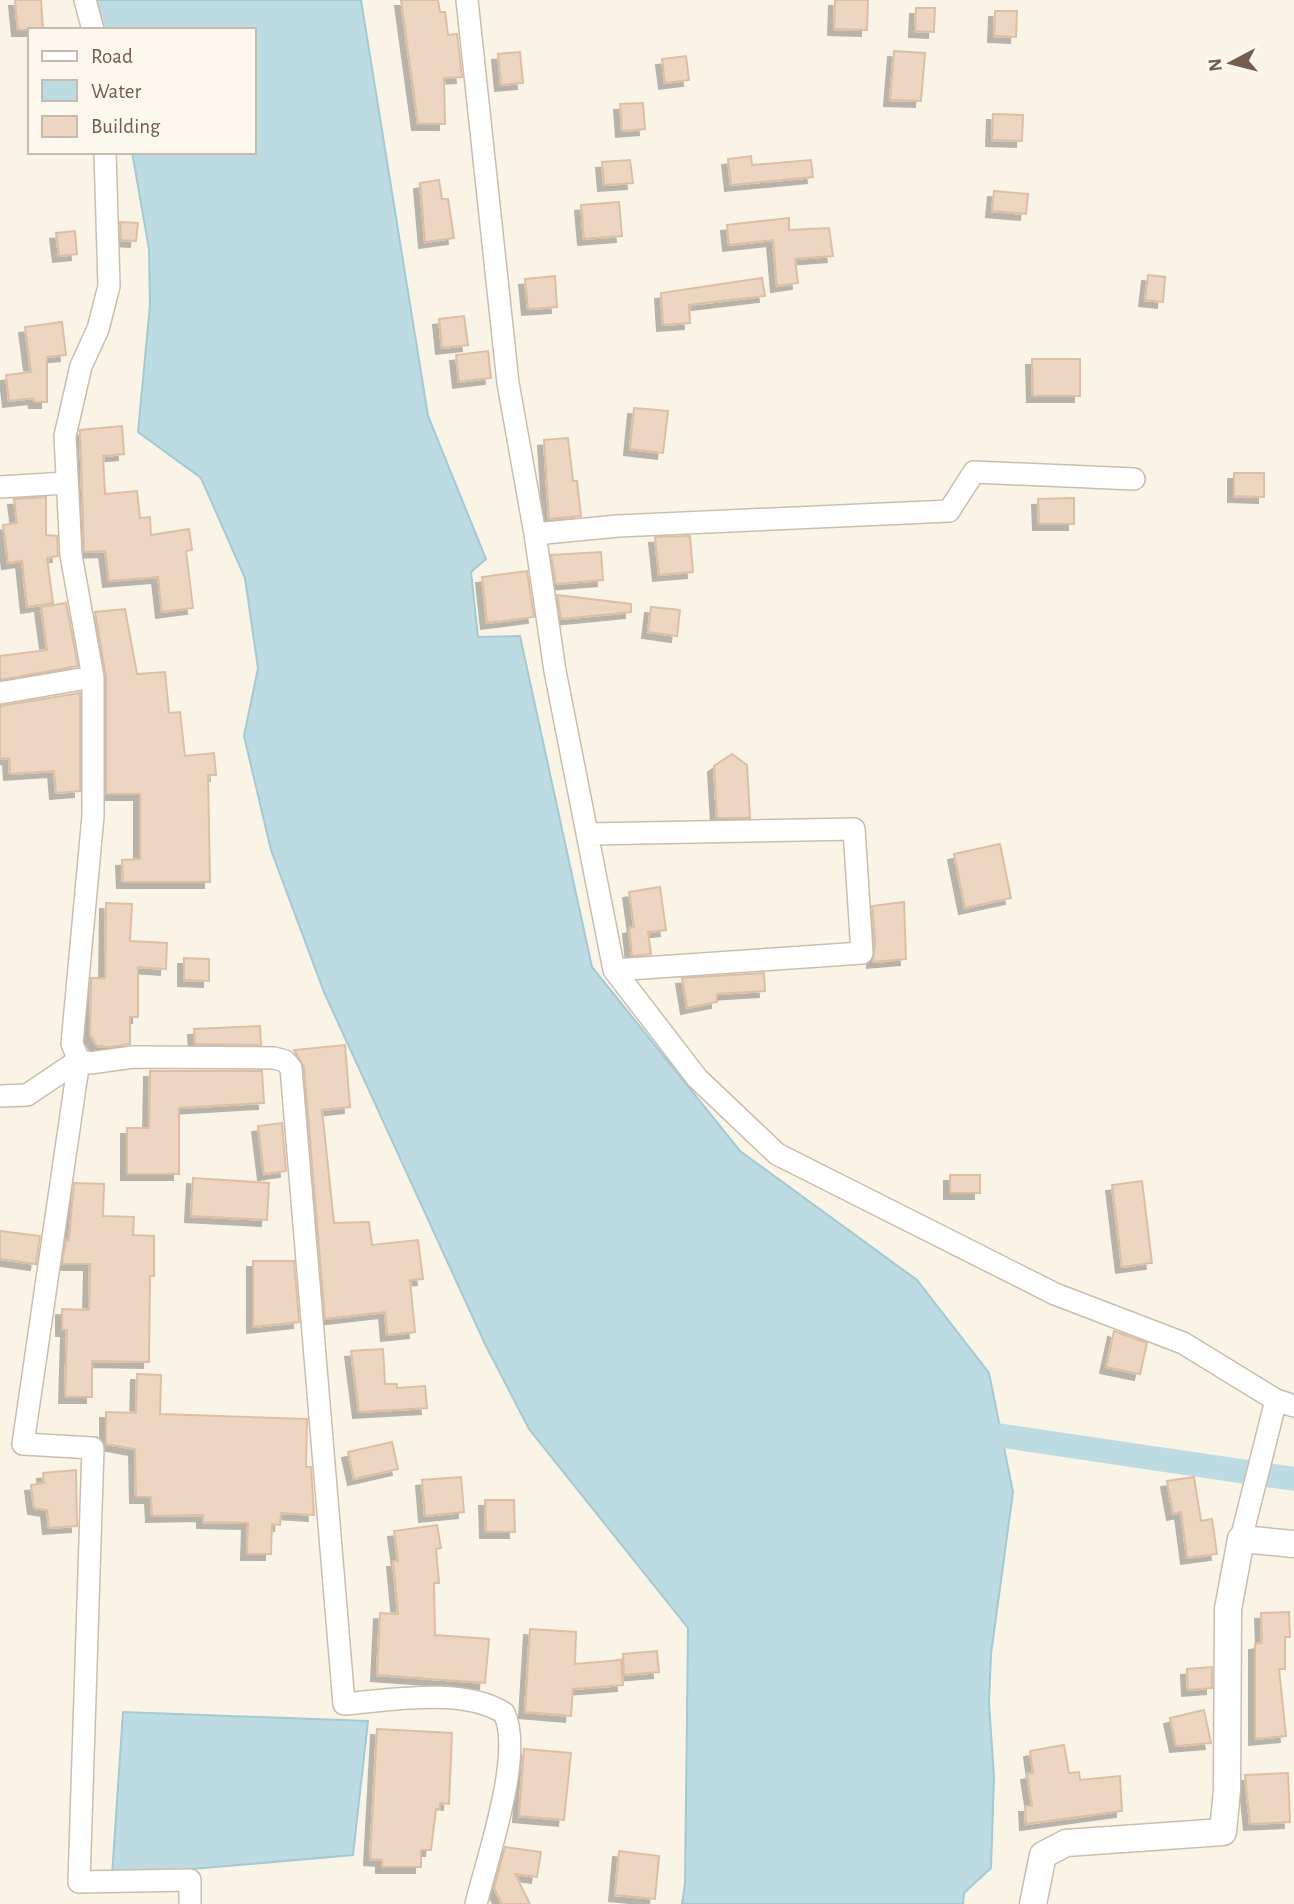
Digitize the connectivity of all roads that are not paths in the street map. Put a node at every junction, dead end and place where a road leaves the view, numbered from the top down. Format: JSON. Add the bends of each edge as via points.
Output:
{"nodes":[{"id":1,"x":85,"y":0,"type":"edge"},
{"id":2,"x":467,"y":0,"type":"edge"},
{"id":3,"x":92,"y":28,"type":"edge"},
{"id":4,"x":105,"y":154,"type":"edge"},
{"id":5,"x":1134,"y":479,"type":"dead end"},
{"id":6,"x":66,"y":483,"type":"junction"},
{"id":7,"x":0,"y":487,"type":"edge"},
{"id":8,"x":536,"y":534,"type":"junction"},
{"id":9,"x":93,"y":677,"type":"junction"},
{"id":10,"x":0,"y":693,"type":"edge"},
{"id":11,"x":587,"y":834,"type":"junction"},
{"id":12,"x":614,"y":970,"type":"junction"},
{"id":13,"x":79,"y":1060,"type":"junction"},
{"id":14,"x":0,"y":1096,"type":"edge"},
{"id":15,"x":1285,"y":1403,"type":"edge"},
{"id":16,"x":1241,"y":1539,"type":"junction"},
{"id":17,"x":1294,"y":1544,"type":"edge"},
{"id":18,"x":190,"y":1904,"type":"edge"},
{"id":19,"x":476,"y":1904,"type":"edge"},
{"id":20,"x":1032,"y":1904,"type":"edge"}],
"edges":[{"from":1,"to":3,"type":"street"},
{"from":2,"to":8,"type":"street","via":[[499,314]]},
{"from":4,"to":6,"type":"street","via":[[109,286],[81,366],[65,436]]},
{"from":5,"to":8,"type":"street","via":[[974,472],[949,511]]},
{"from":6,"to":7,"type":"street"},
{"from":6,"to":9,"type":"street","via":[[71,555]]},
{"from":8,"to":11,"type":"street","via":[[555,671]]},
{"from":9,"to":10,"type":"street"},
{"from":9,"to":13,"type":"street","via":[[93,816],[72,1044]]},
{"from":11,"to":12,"type":"street"},
{"from":11,"to":12,"type":"street","via":[[854,829],[862,953]]},
{"from":12,"to":15,"type":"street","via":[[697,1078],[777,1154],[1055,1294],[1183,1343]]},
{"from":13,"to":14,"type":"street","via":[[27,1095]]},
{"from":13,"to":18,"type":"street","via":[[23,1444],[93,1448],[79,1882],[190,1880]]},
{"from":13,"to":19,"type":"street","via":[[274,1058],[291,1068],[344,1704],[472,1700],[504,1713],[510,1724],[510,1758]]},
{"from":15,"to":16,"type":"street"},
{"from":16,"to":17,"type":"street"},
{"from":16,"to":20,"type":"street","via":[[1228,1609],[1223,1832],[1066,1843],[1043,1855]]}]}
